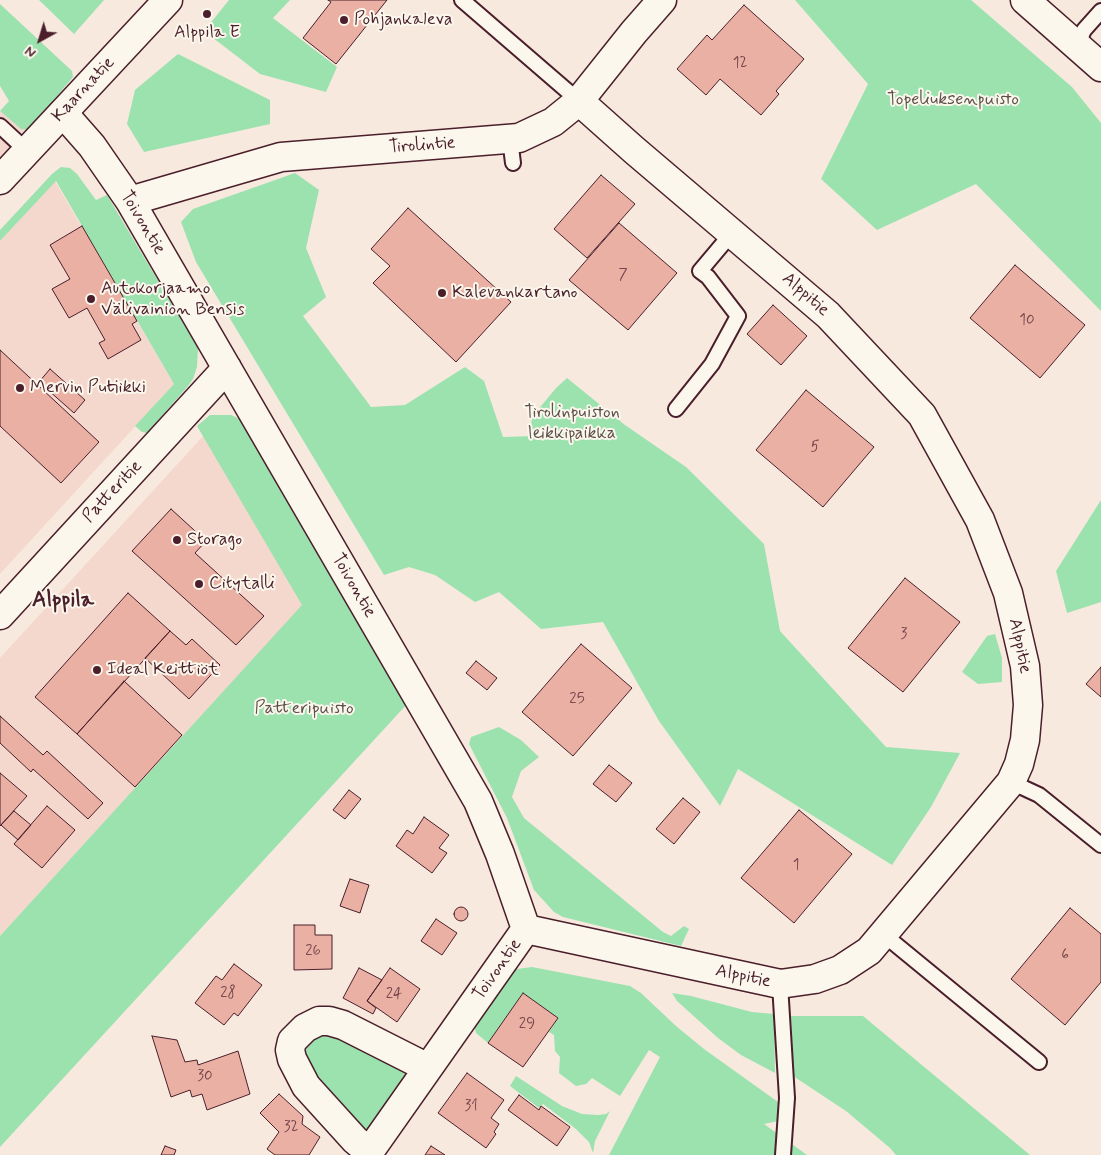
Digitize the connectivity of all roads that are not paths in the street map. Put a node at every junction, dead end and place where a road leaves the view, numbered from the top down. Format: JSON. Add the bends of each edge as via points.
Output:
{"nodes":[{"id":1,"x":168,"y":0,"type":"edge"},
{"id":2,"x":462,"y":0,"type":"edge"},
{"id":3,"x":662,"y":0,"type":"edge"},
{"id":4,"x":1025,"y":0,"type":"edge"},
{"id":5,"x":1101,"y":11,"type":"edge"},
{"id":6,"x":1077,"y":46,"type":"junction"},
{"id":7,"x":1101,"y":67,"type":"edge"},
{"id":8,"x":580,"y":101,"type":"junction"},
{"id":9,"x":62,"y":114,"type":"junction"},
{"id":10,"x":0,"y":126,"type":"edge"},
{"id":11,"x":27,"y":150,"type":"junction"},
{"id":12,"x":0,"y":180,"type":"edge"},
{"id":13,"x":130,"y":201,"type":"junction"},
{"id":14,"x":732,"y":233,"type":"junction"},
{"id":15,"x":227,"y":368,"type":"junction"},
{"id":16,"x":676,"y":409,"type":"dead end"},
{"id":17,"x":0,"y":616,"type":"edge"},
{"id":18,"x":1010,"y":782,"type":"junction"},
{"id":19,"x":1101,"y":844,"type":"edge"},
{"id":20,"x":526,"y":929,"type":"junction"},
{"id":21,"x":883,"y":934,"type":"junction"},
{"id":22,"x":780,"y":984,"type":"junction"},
{"id":23,"x":1038,"y":1062,"type":"dead end"},
{"id":24,"x":428,"y":1068,"type":"junction"},
{"id":25,"x":368,"y":1153,"type":"edge"},
{"id":26,"x":783,"y":1155,"type":"edge"}],
"edges":[{"from":1,"to":9,"type":"street","name":"Kaarnatie"},
{"from":2,"to":8,"type":"lane"},
{"from":3,"to":8,"type":"street","name":"Tirolintie"},
{"from":4,"to":6,"type":"street"},
{"from":5,"to":6,"type":"lane","via":[[1084,30]]},
{"from":6,"to":7,"type":"street"},
{"from":8,"to":13,"type":"street","name":"Tirolintie","via":[[554,122],[519,138],[511,151],[281,157]]},
{"from":8,"to":14,"type":"street","name":"Alppitie"},
{"from":9,"to":11,"type":"street","name":"Kaarnatie"},
{"from":9,"to":13,"type":"street","name":"Toivontie","via":[[92,146]]},
{"from":10,"to":11,"type":"lane"},
{"from":11,"to":12,"type":"street","name":"Kaarnatie"},
{"from":13,"to":15,"type":"street","name":"Toivontie"},
{"from":14,"to":16,"type":"lane","via":[[700,271],[738,316],[712,364]]},
{"from":14,"to":18,"type":"street","name":"Alppitie","via":[[828,315],[922,415],[980,520],[1008,593],[1025,666],[1028,705],[1025,740],[1020,764]]},
{"from":15,"to":17,"type":"street","name":"Patteritie"},
{"from":15,"to":20,"type":"street","name":"Toivontie","via":[[478,801]]},
{"from":18,"to":19,"type":"lane","via":[[1039,795]]},
{"from":18,"to":21,"type":"street","name":"Alppitie"},
{"from":20,"to":22,"type":"street","name":"Alppitie"},
{"from":20,"to":24,"type":"street","name":"Toivontie"},
{"from":21,"to":22,"type":"street","name":"Alppitie","via":[[869,951],[840,970],[815,979]]},
{"from":21,"to":23,"type":"lane"},
{"from":22,"to":26,"type":"lane","via":[[787,1098]]},
{"from":24,"to":25,"type":"street","name":"Toivontie"},
{"from":24,"to":25,"type":"street","name":"Toivontie","via":[[329,1021],[305,1028],[292,1041],[292,1059],[306,1086]]}]}
